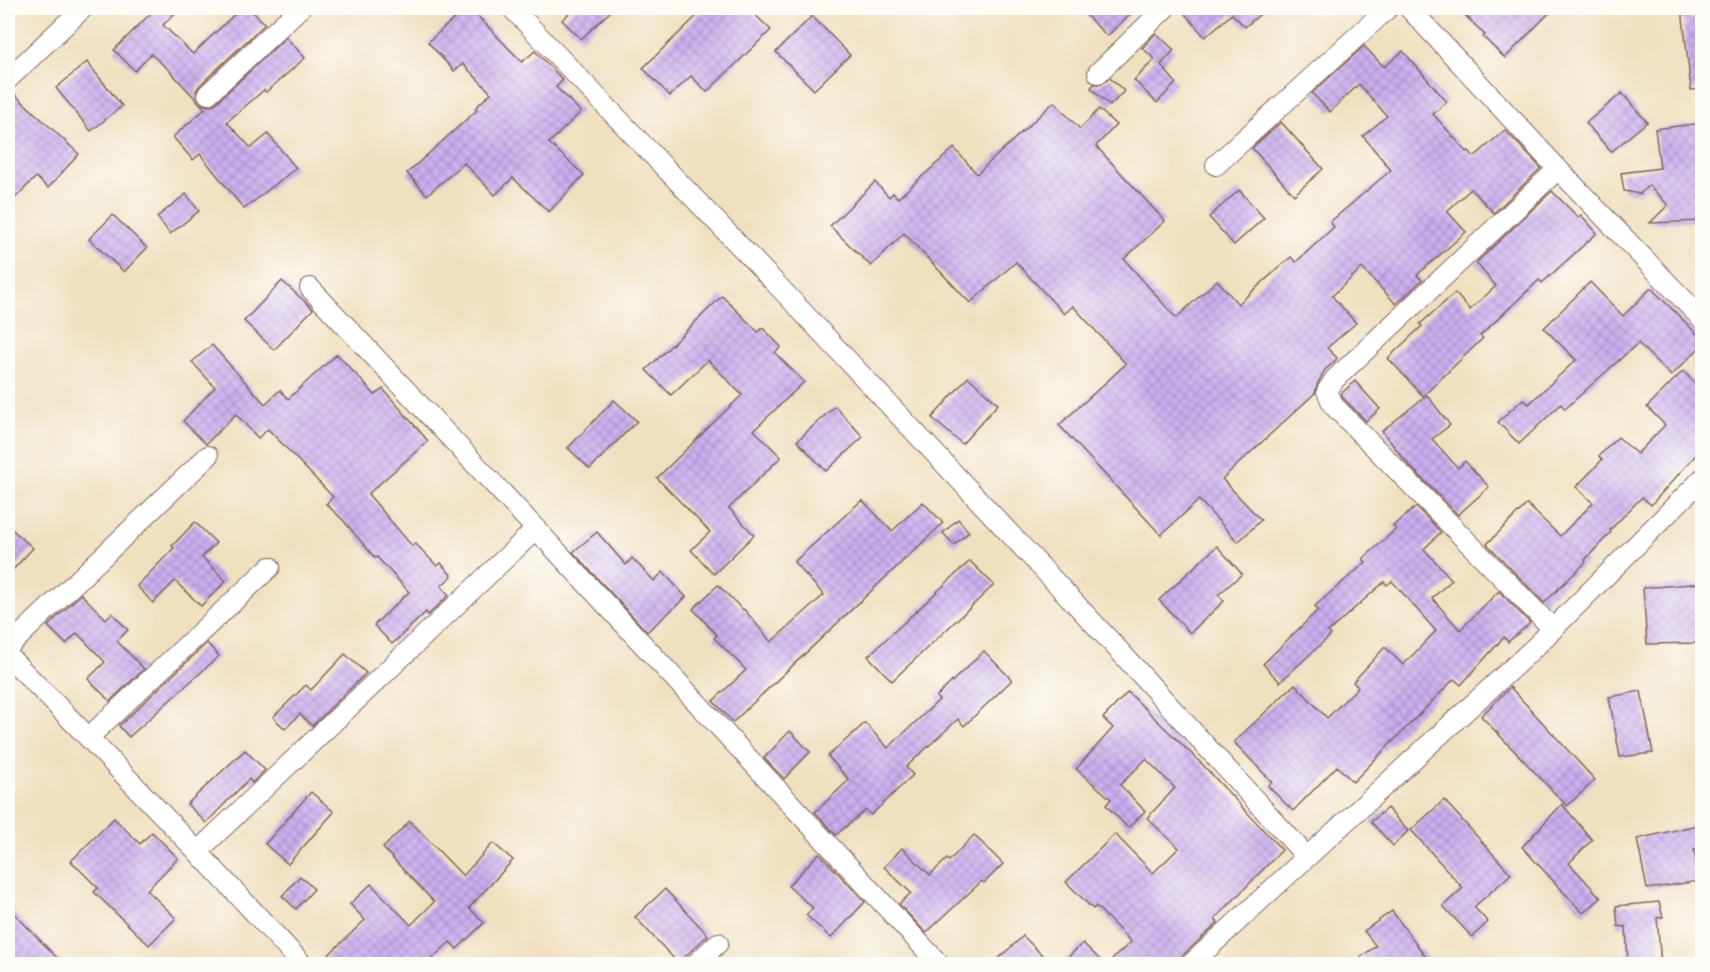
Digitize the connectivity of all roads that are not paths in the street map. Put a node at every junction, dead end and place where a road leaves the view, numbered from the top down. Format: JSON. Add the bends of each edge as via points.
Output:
{"nodes":[{"id":1,"x":83,"y":8,"type":"edge"},
{"id":2,"x":300,"y":8,"type":"edge"},
{"id":3,"x":512,"y":8,"type":"edge"},
{"id":4,"x":1165,"y":8,"type":"edge"},
{"id":5,"x":1388,"y":8,"type":"edge"},
{"id":6,"x":1409,"y":8,"type":"edge"},
{"id":7,"x":1098,"y":73,"type":"dead end"},
{"id":8,"x":8,"y":79,"type":"edge"},
{"id":9,"x":208,"y":94,"type":"dead end"},
{"id":10,"x":1216,"y":165,"type":"dead end"},
{"id":11,"x":1558,"y":169,"type":"junction"},
{"id":12,"x":310,"y":288,"type":"dead end"},
{"id":13,"x":1702,"y":319,"type":"edge"},
{"id":14,"x":208,"y":456,"type":"dead end"},
{"id":15,"x":1702,"y":479,"type":"edge"},
{"id":16,"x":536,"y":529,"type":"junction"},
{"id":17,"x":270,"y":567,"type":"dead end"},
{"id":18,"x":1553,"y":629,"type":"junction"},
{"id":19,"x":8,"y":647,"type":"edge"},
{"id":20,"x":8,"y":656,"type":"edge"},
{"id":21,"x":89,"y":737,"type":"junction"},
{"id":22,"x":198,"y":852,"type":"junction"},
{"id":23,"x":1306,"y":856,"type":"junction"},
{"id":24,"x":718,"y":944,"type":"dead end"},
{"id":25,"x":302,"y":964,"type":"edge"},
{"id":26,"x":696,"y":964,"type":"edge"},
{"id":27,"x":939,"y":964,"type":"edge"},
{"id":28,"x":1191,"y":964,"type":"edge"}],
"edges":[{"from":1,"to":8,"type":"street"},
{"from":2,"to":9,"type":"street"},
{"from":3,"to":23,"type":"street","via":[[781,289]]},
{"from":4,"to":7,"type":"street"},
{"from":5,"to":10,"type":"street"},
{"from":6,"to":11,"type":"street"},
{"from":11,"to":13,"type":"street"},
{"from":11,"to":18,"type":"street","via":[[1335,379],[1327,391],[1333,405]]},
{"from":12,"to":16,"type":"street"},
{"from":14,"to":19,"type":"street"},
{"from":15,"to":18,"type":"street"},
{"from":16,"to":22,"type":"street"},
{"from":16,"to":27,"type":"street"},
{"from":17,"to":21,"type":"street"},
{"from":18,"to":23,"type":"street"},
{"from":20,"to":21,"type":"street"},
{"from":21,"to":22,"type":"street"},
{"from":22,"to":25,"type":"street"},
{"from":23,"to":28,"type":"street"},
{"from":24,"to":26,"type":"street"}]}
